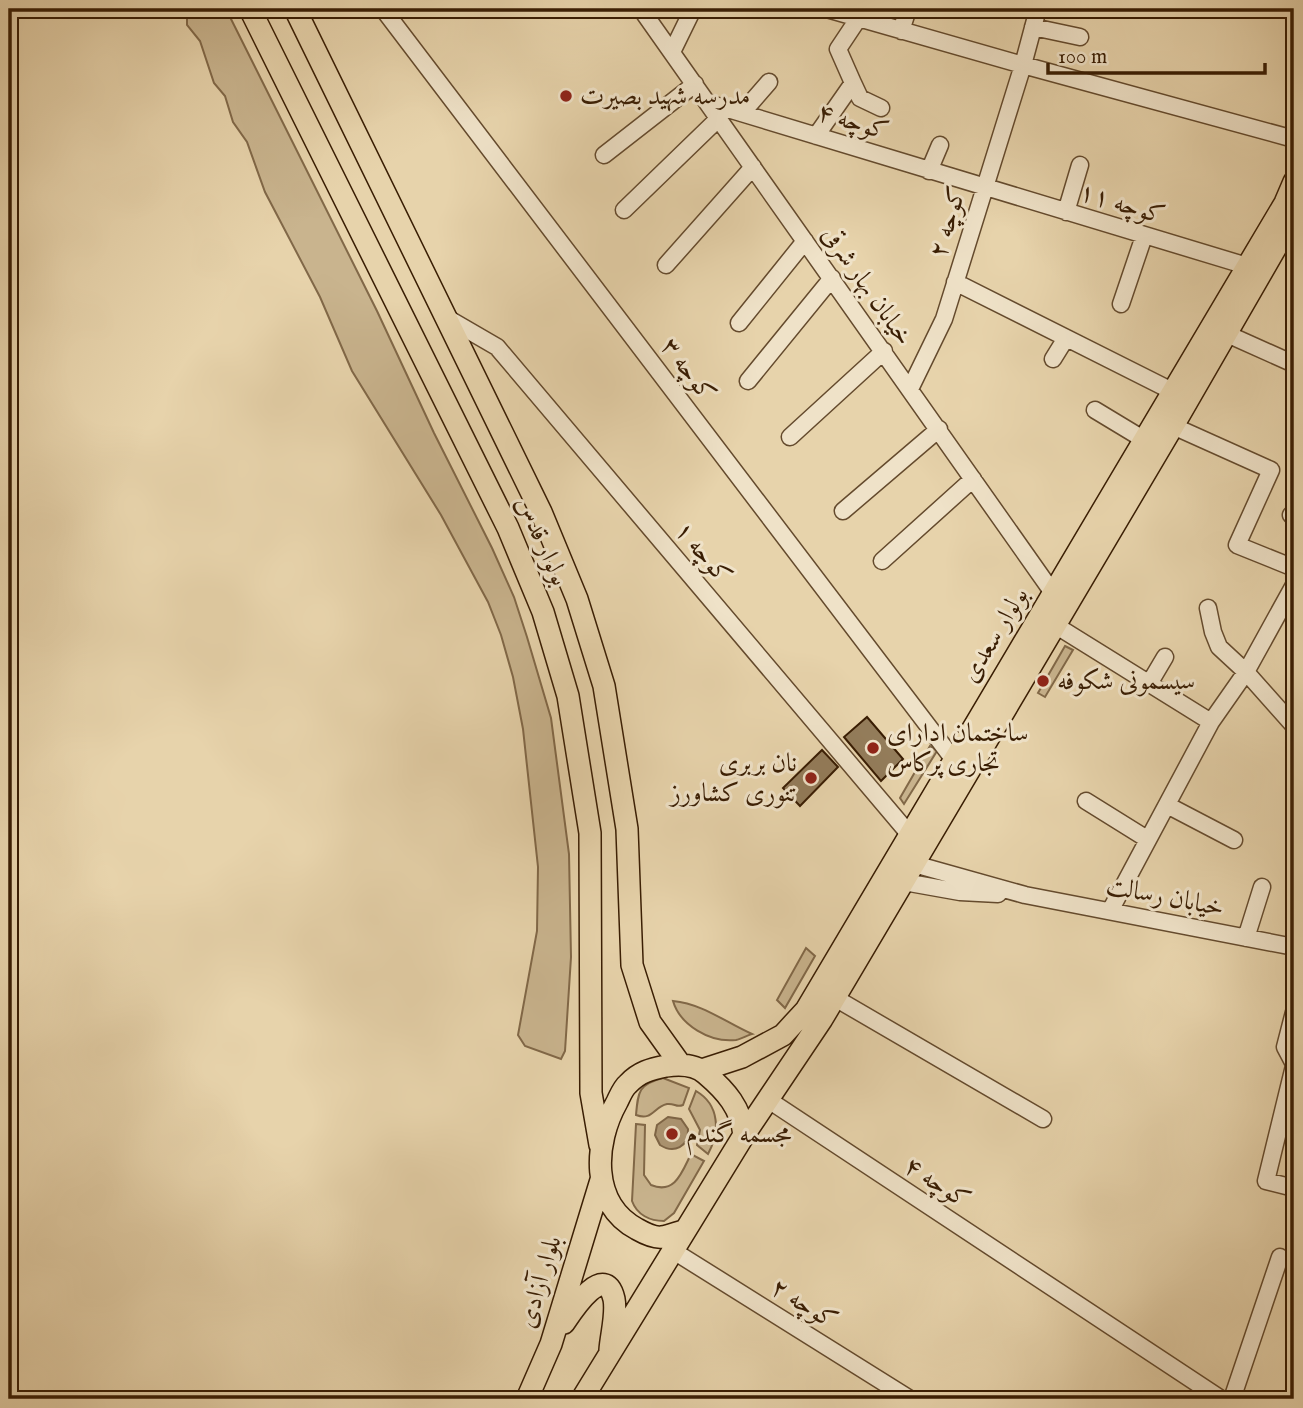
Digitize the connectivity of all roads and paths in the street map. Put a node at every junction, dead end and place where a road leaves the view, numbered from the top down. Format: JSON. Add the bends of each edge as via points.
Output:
{"nodes":[{"id":1,"x":250,"y":9,"type":"edge"},
{"id":2,"x":295,"y":9,"type":"edge"},
{"id":3,"x":383,"y":9,"type":"edge"},
{"id":4,"x":641,"y":9,"type":"edge"},
{"id":5,"x":693,"y":9,"type":"edge"},
{"id":6,"x":830,"y":9,"type":"edge"},
{"id":7,"x":908,"y":9,"type":"edge"},
{"id":8,"x":1038,"y":9,"type":"edge"},
{"id":9,"x":858,"y":19,"type":"junction"},
{"id":10,"x":1033,"y":27,"type":"junction"},
{"id":11,"x":901,"y":31,"type":"junction"},
{"id":12,"x":1080,"y":37,"type":"dead end"},
{"id":13,"x":672,"y":52,"type":"junction"},
{"id":14,"x":1023,"y":65,"type":"junction"},
{"id":15,"x":769,"y":82,"type":"dead end"},
{"id":16,"x":852,"y":83,"type":"junction"},
{"id":17,"x":695,"y":84,"type":"junction"},
{"id":18,"x":708,"y":103,"type":"junction"},
{"id":19,"x":881,"y":108,"type":"dead end"},
{"id":20,"x":742,"y":113,"type":"junction"},
{"id":21,"x":719,"y":118,"type":"junction"},
{"id":22,"x":816,"y":136,"type":"junction"},
{"id":23,"x":1294,"y":139,"type":"edge"},
{"id":24,"x":940,"y":145,"type":"dead end"},
{"id":25,"x":604,"y":155,"type":"dead end"},
{"id":26,"x":1080,"y":165,"type":"dead end"},
{"id":27,"x":753,"y":167,"type":"junction"},
{"id":28,"x":929,"y":171,"type":"junction"},
{"id":29,"x":1294,"y":182,"type":"edge"},
{"id":30,"x":984,"y":188,"type":"junction"},
{"id":31,"x":624,"y":210,"type":"dead end"},
{"id":32,"x":1066,"y":212,"type":"junction"},
{"id":33,"x":1294,"y":216,"type":"edge"},
{"id":34,"x":1144,"y":236,"type":"junction"},
{"id":35,"x":806,"y":241,"type":"junction"},
{"id":36,"x":666,"y":265,"type":"dead end"},
{"id":37,"x":1247,"y":266,"type":"junction"},
{"id":38,"x":832,"y":278,"type":"junction"},
{"id":39,"x":955,"y":282,"type":"junction"},
{"id":40,"x":1121,"y":304,"type":"dead end"},
{"id":41,"x":447,"y":318,"type":"junction"},
{"id":42,"x":738,"y":323,"type":"dead end"},
{"id":43,"x":1227,"y":334,"type":"junction"},
{"id":44,"x":1066,"y":338,"type":"junction"},
{"id":45,"x":884,"y":351,"type":"junction"},
{"id":46,"x":1052,"y":359,"type":"dead end"},
{"id":47,"x":1294,"y":364,"type":"edge"},
{"id":48,"x":748,"y":381,"type":"dead end"},
{"id":49,"x":910,"y":389,"type":"junction"},
{"id":50,"x":1172,"y":391,"type":"junction"},
{"id":51,"x":1095,"y":410,"type":"dead end"},
{"id":52,"x":1173,"y":426,"type":"junction"},
{"id":53,"x":939,"y":429,"type":"junction"},
{"id":54,"x":790,"y":437,"type":"dead end"},
{"id":55,"x":1143,"y":439,"type":"junction"},
{"id":56,"x":973,"y":478,"type":"junction"},
{"id":57,"x":843,"y":511,"type":"dead end"},
{"id":58,"x":882,"y":561,"type":"dead end"},
{"id":59,"x":1294,"y":568,"type":"edge"},
{"id":60,"x":1294,"y":585,"type":"edge"},
{"id":61,"x":1053,"y":593,"type":"junction"},
{"id":62,"x":1208,"y":608,"type":"dead end"},
{"id":63,"x":1055,"y":625,"type":"junction"},
{"id":64,"x":1165,"y":657,"type":"dead end"},
{"id":65,"x":1247,"y":672,"type":"junction"},
{"id":66,"x":1149,"y":684,"type":"junction"},
{"id":67,"x":1211,"y":722,"type":"junction"},
{"id":68,"x":1294,"y":726,"type":"edge"},
{"id":69,"x":954,"y":760,"type":"junction"},
{"id":70,"x":1086,"y":802,"type":"dead end"},
{"id":71,"x":1167,"y":804,"type":"junction"},
{"id":72,"x":910,"y":835,"type":"junction"},
{"id":73,"x":1147,"y":839,"type":"junction"},
{"id":74,"x":1234,"y":840,"type":"dead end"},
{"id":75,"x":909,"y":873,"type":"junction"},
{"id":76,"x":1262,"y":887,"type":"dead end"},
{"id":77,"x":1110,"y":911,"type":"junction"},
{"id":78,"x":1246,"y":938,"type":"junction"},
{"id":79,"x":1294,"y":947,"type":"edge"},
{"id":80,"x":835,"y":998,"type":"junction"},
{"id":81,"x":1294,"y":1012,"type":"edge"},
{"id":82,"x":680,"y":1064,"type":"junction"},
{"id":83,"x":1294,"y":1065,"type":"edge"},
{"id":84,"x":702,"y":1070,"type":"junction"},
{"id":85,"x":767,"y":1100,"type":"junction"},
{"id":86,"x":1043,"y":1119,"type":"dead end"},
{"id":87,"x":744,"y":1135,"type":"junction"},
{"id":88,"x":600,"y":1145,"type":"junction"},
{"id":89,"x":601,"y":1180,"type":"junction"},
{"id":90,"x":1294,"y":1188,"type":"edge"},
{"id":91,"x":678,"y":1241,"type":"junction"},
{"id":92,"x":1280,"y":1257,"type":"dead end"},
{"id":93,"x":551,"y":1344,"type":"junction"},
{"id":94,"x":605,"y":1362,"type":"junction"},
{"id":95,"x":527,"y":1399,"type":"edge"},
{"id":96,"x":582,"y":1399,"type":"edge"},
{"id":97,"x":601,"y":1399,"type":"edge"},
{"id":98,"x":910,"y":1399,"type":"edge"},
{"id":99,"x":1220,"y":1399,"type":"edge"},
{"id":100,"x":1232,"y":1399,"type":"edge"}],
"edges":[{"from":1,"to":88,"type":"main road","name":"بولوار قدس","via":[[508,528],[543,612],[568,696],[590,833],[591,1093]]},
{"from":2,"to":41,"type":"main road","name":"بولوار قدس"},
{"from":3,"to":69,"type":"street","name":"کوچه ۳"},
{"from":4,"to":13,"type":"street","name":"خیابان بهار شرقی"},
{"from":5,"to":13,"type":"street"},
{"from":6,"to":9,"type":"street"},
{"from":7,"to":11,"type":"street"},
{"from":8,"to":10,"type":"street"},
{"from":9,"to":11,"type":"street"},
{"from":9,"to":16,"type":"street","via":[[838,49]]},
{"from":10,"to":12,"type":"street"},
{"from":10,"to":14,"type":"street"},
{"from":11,"to":14,"type":"street"},
{"from":13,"to":17,"type":"street","name":"خیابان بهار شرقی"},
{"from":14,"to":23,"type":"street"},
{"from":14,"to":30,"type":"street","name":"کوچه ۲"},
{"from":15,"to":20,"type":"street"},
{"from":16,"to":19,"type":"street","via":[[860,98]]},
{"from":16,"to":22,"type":"street"},
{"from":17,"to":18,"type":"street","name":"خیابان بهار شرقی"},
{"from":17,"to":25,"type":"street"},
{"from":18,"to":20,"type":"street","name":"کوچه ۴"},
{"from":18,"to":21,"type":"street","name":"خیابان بهار شرقی"},
{"from":20,"to":22,"type":"street","name":"کوچه ۴"},
{"from":21,"to":27,"type":"street","name":"خیابان بهار شرقی"},
{"from":21,"to":31,"type":"street"},
{"from":22,"to":28,"type":"street","name":"کوچه ۴"},
{"from":24,"to":28,"type":"street"},
{"from":26,"to":32,"type":"street"},
{"from":27,"to":35,"type":"street","name":"خیابان بهار شرقی"},
{"from":27,"to":36,"type":"street"},
{"from":28,"to":30,"type":"street","name":"کوچه ۴"},
{"from":29,"to":37,"type":"main road","name":"بولوار سعدی"},
{"from":30,"to":32,"type":"street","name":"کوچه ۱۱"},
{"from":30,"to":39,"type":"street","name":"کوچه ۲"},
{"from":32,"to":34,"type":"street","name":"کوچه ۱۱"},
{"from":33,"to":43,"type":"main road","name":"بولوار سعدی"},
{"from":34,"to":37,"type":"street","name":"کوچه ۱۱"},
{"from":34,"to":40,"type":"street"},
{"from":35,"to":38,"type":"street","name":"خیابان بهار شرقی"},
{"from":35,"to":42,"type":"street"},
{"from":37,"to":50,"type":"main road","name":"بولوار سعدی"},
{"from":38,"to":45,"type":"street","name":"خیابان بهار شرقی"},
{"from":38,"to":48,"type":"street"},
{"from":39,"to":44,"type":"street"},
{"from":39,"to":49,"type":"street","name":"کوچه ۲","via":[[944,319]]},
{"from":41,"to":72,"type":"street","name":"کوچه ۱","via":[[497,347]]},
{"from":41,"to":82,"type":"main road","name":"بولوار قدس","via":[[578,599],[604,687],[627,829],[632,965],[650,1023]]},
{"from":43,"to":47,"type":"street"},
{"from":43,"to":52,"type":"main road","name":"بولوار سعدی"},
{"from":44,"to":46,"type":"street"},
{"from":44,"to":50,"type":"street"},
{"from":45,"to":49,"type":"street","name":"خیابان بهار شرقی"},
{"from":45,"to":54,"type":"street"},
{"from":49,"to":53,"type":"street","name":"خیابان بهار شرقی"},
{"from":50,"to":55,"type":"main road","name":"بولوار سعدی"},
{"from":51,"to":55,"type":"street"},
{"from":52,"to":59,"type":"street","via":[[1271,470],[1237,545]]},
{"from":52,"to":63,"type":"main road","name":"بولوار سعدی"},
{"from":53,"to":56,"type":"street","name":"خیابان بهار شرقی"},
{"from":53,"to":57,"type":"street"},
{"from":55,"to":61,"type":"main road","name":"بولوار سعدی"},
{"from":56,"to":58,"type":"street"},
{"from":56,"to":61,"type":"street","name":"خیابان بهار شرقی"},
{"from":60,"to":65,"type":"street"},
{"from":61,"to":69,"type":"main road","name":"بولوار سعدی"},
{"from":62,"to":65,"type":"street","via":[[1219,647]]},
{"from":63,"to":66,"type":"street"},
{"from":63,"to":75,"type":"main road","name":"بولوار سعدی"},
{"from":64,"to":66,"type":"street"},
{"from":65,"to":67,"type":"street"},
{"from":65,"to":68,"type":"street"},
{"from":66,"to":67,"type":"street"},
{"from":67,"to":71,"type":"street"},
{"from":69,"to":72,"type":"main road","name":"بولوار سعدی"},
{"from":70,"to":73,"type":"street"},
{"from":71,"to":73,"type":"street"},
{"from":71,"to":74,"type":"street"},
{"from":72,"to":84,"type":"main road","name":"بولوار سعدی","via":[[806,1010],[783,1035],[742,1057]]},
{"from":73,"to":77,"type":"street"},
{"from":75,"to":77,"type":"street","name":"خیابان رسالت","via":[[960,892],[1025,895]]},
{"from":75,"to":80,"type":"main road","name":"بولوار سعدی"},
{"from":76,"to":78,"type":"street"},
{"from":77,"to":78,"type":"street","name":"خیابان رسالت"},
{"from":78,"to":79,"type":"street","name":"خیابان رسالت"},
{"from":80,"to":85,"type":"main road","name":"بولوار سعدی"},
{"from":80,"to":86,"type":"street"},
{"from":81,"to":83,"type":"street","via":[[1284,1047]]},
{"from":82,"to":84,"type":"main road"},
{"from":82,"to":88,"type":"main road","via":[[647,1069],[626,1084]]},
{"from":83,"to":90,"type":"street","via":[[1266,1181]]},
{"from":84,"to":87,"type":"main road","via":[[727,1092],[742,1119]]},
{"from":85,"to":87,"type":"main road","name":"بولوار سعدی"},
{"from":85,"to":99,"type":"street","name":"کوچه ۴"},
{"from":87,"to":91,"type":"main road"},
{"from":88,"to":89,"type":"main road"},
{"from":89,"to":91,"type":"main road","via":[[622,1220],[640,1231]]},
{"from":89,"to":93,"type":"main road","name":"بلوار آزادی"},
{"from":91,"to":94,"type":"main road"},
{"from":91,"to":98,"type":"street","name":"کوچه ۲"},
{"from":92,"to":100,"type":"street"},
{"from":93,"to":94,"type":"main road","via":[[589,1290],[605,1287],[614,1301]]},
{"from":93,"to":95,"type":"main road","name":"بلوار آزادی"},
{"from":94,"to":96,"type":"main road"},
{"from":94,"to":97,"type":"main road"}]}
